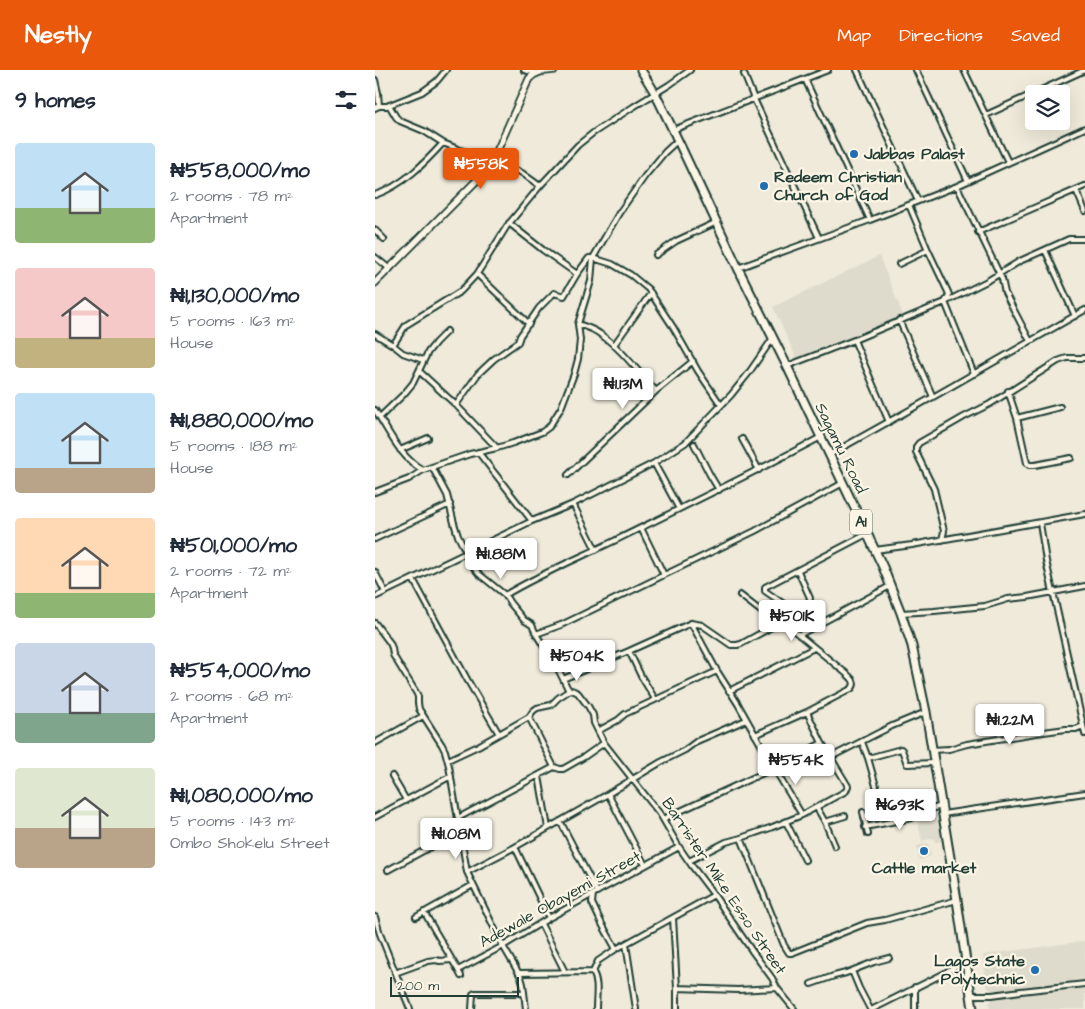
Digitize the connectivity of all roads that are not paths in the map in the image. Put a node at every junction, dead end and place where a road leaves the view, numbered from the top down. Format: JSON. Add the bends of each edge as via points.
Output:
{"nodes":[{"id":1,"x":446,"y":70,"type":"edge"},
{"id":2,"x":524,"y":70,"type":"edge"},
{"id":3,"x":555,"y":70,"type":"edge"},
{"id":4,"x":641,"y":70,"type":"edge"},
{"id":5,"x":648,"y":70,"type":"edge"},
{"id":6,"x":690,"y":70,"type":"edge"},
{"id":7,"x":828,"y":70,"type":"edge"},
{"id":8,"x":857,"y":70,"type":"edge"},
{"id":9,"x":916,"y":70,"type":"edge"},
{"id":10,"x":964,"y":70,"type":"edge"},
{"id":11,"x":1085,"y":70,"type":"edge"},
{"id":12,"x":537,"y":73,"type":"junction"},
{"id":13,"x":744,"y":74,"type":"dead end"},
{"id":14,"x":805,"y":79,"type":"junction"},
{"id":15,"x":375,"y":80,"type":"edge"},
{"id":16,"x":649,"y":82,"type":"junction"},
{"id":17,"x":655,"y":93,"type":"junction"},
{"id":18,"x":754,"y":99,"type":"junction"},
{"id":19,"x":389,"y":105,"type":"junction"},
{"id":20,"x":377,"y":107,"type":"edge"},
{"id":21,"x":986,"y":115,"type":"junction"},
{"id":22,"x":1085,"y":128,"type":"edge"},
{"id":23,"x":673,"y":130,"type":"junction"},
{"id":24,"x":678,"y":140,"type":"junction"},
{"id":25,"x":443,"y":143,"type":"junction"},
{"id":26,"x":493,"y":160,"type":"junction"},
{"id":27,"x":1008,"y":162,"type":"junction"},
{"id":28,"x":968,"y":181,"type":"junction"},
{"id":29,"x":540,"y":186,"type":"junction"},
{"id":30,"x":957,"y":186,"type":"junction"},
{"id":31,"x":1085,"y":186,"type":"edge"},
{"id":32,"x":1075,"y":190,"type":"junction"},
{"id":33,"x":375,"y":196,"type":"edge"},
{"id":34,"x":918,"y":201,"type":"junction"},
{"id":35,"x":909,"y":205,"type":"junction"},
{"id":36,"x":1085,"y":211,"type":"edge"},
{"id":37,"x":870,"y":220,"type":"junction"},
{"id":38,"x":717,"y":222,"type":"junction"},
{"id":39,"x":509,"y":223,"type":"junction"},
{"id":40,"x":375,"y":230,"type":"edge"},
{"id":41,"x":978,"y":232,"type":"junction"},
{"id":42,"x":819,"y":238,"type":"junction"},
{"id":43,"x":384,"y":239,"type":"dead end"},
{"id":44,"x":1085,"y":239,"type":"edge"},
{"id":45,"x":928,"y":250,"type":"junction"},
{"id":46,"x":1045,"y":250,"type":"junction"},
{"id":47,"x":656,"y":255,"type":"dead end"},
{"id":48,"x":375,"y":258,"type":"edge"},
{"id":49,"x":593,"y":258,"type":"junction"},
{"id":50,"x":899,"y":264,"type":"dead end"},
{"id":51,"x":738,"y":268,"type":"junction"},
{"id":52,"x":390,"y":269,"type":"junction"},
{"id":53,"x":477,"y":274,"type":"junction"},
{"id":54,"x":577,"y":274,"type":"junction"},
{"id":55,"x":999,"y":274,"type":"junction"},
{"id":56,"x":375,"y":283,"type":"edge"},
{"id":57,"x":651,"y":293,"type":"junction"},
{"id":58,"x":945,"y":302,"type":"junction"},
{"id":59,"x":1085,"y":310,"type":"edge"},
{"id":60,"x":1075,"y":316,"type":"junction"},
{"id":61,"x":899,"y":320,"type":"junction"},
{"id":62,"x":529,"y":324,"type":"junction"},
{"id":63,"x":578,"y":324,"type":"junction"},
{"id":64,"x":447,"y":331,"type":"dead end"},
{"id":65,"x":375,"y":334,"type":"edge"},
{"id":66,"x":773,"y":338,"type":"junction"},
{"id":67,"x":854,"y":340,"type":"junction"},
{"id":68,"x":1030,"y":341,"type":"junction"},
{"id":69,"x":393,"y":344,"type":"junction"},
{"id":70,"x":614,"y":345,"type":"junction"},
{"id":71,"x":1085,"y":358,"type":"edge"},
{"id":72,"x":423,"y":360,"type":"junction"},
{"id":73,"x":693,"y":361,"type":"junction"},
{"id":74,"x":787,"y":366,"type":"junction"},
{"id":75,"x":419,"y":370,"type":"junction"},
{"id":76,"x":973,"y":374,"type":"junction"},
{"id":77,"x":656,"y":391,"type":"junction"},
{"id":78,"x":1009,"y":391,"type":"junction"},
{"id":79,"x":933,"y":397,"type":"junction"},
{"id":80,"x":456,"y":405,"type":"junction"},
{"id":81,"x":721,"y":405,"type":"junction"},
{"id":82,"x":1060,"y":407,"type":"dead end"},
{"id":83,"x":375,"y":410,"type":"edge"},
{"id":84,"x":380,"y":417,"type":"junction"},
{"id":85,"x":1017,"y":418,"type":"junction"},
{"id":86,"x":889,"y":422,"type":"junction"},
{"id":87,"x":427,"y":438,"type":"dead end"},
{"id":88,"x":821,"y":438,"type":"junction"},
{"id":89,"x":742,"y":439,"type":"dead end"},
{"id":90,"x":695,"y":444,"type":"dead end"},
{"id":91,"x":497,"y":448,"type":"junction"},
{"id":92,"x":401,"y":450,"type":"junction"},
{"id":93,"x":478,"y":452,"type":"junction"},
{"id":94,"x":829,"y":455,"type":"junction"},
{"id":95,"x":1071,"y":458,"type":"dead end"},
{"id":96,"x":653,"y":463,"type":"junction"},
{"id":97,"x":432,"y":468,"type":"junction"},
{"id":98,"x":423,"y":470,"type":"junction"},
{"id":99,"x":759,"y":470,"type":"junction"},
{"id":100,"x":569,"y":475,"type":"dead end"},
{"id":101,"x":843,"y":483,"type":"junction"},
{"id":102,"x":719,"y":490,"type":"junction"},
{"id":103,"x":375,"y":492,"type":"edge"},
{"id":104,"x":450,"y":504,"type":"junction"},
{"id":105,"x":573,"y":504,"type":"junction"},
{"id":106,"x":679,"y":510,"type":"junction"},
{"id":107,"x":1085,"y":514,"type":"edge"},
{"id":108,"x":532,"y":521,"type":"junction"},
{"id":109,"x":1040,"y":523,"type":"junction"},
{"id":110,"x":641,"y":528,"type":"junction"},
{"id":111,"x":944,"y":531,"type":"junction"},
{"id":112,"x":867,"y":534,"type":"junction"},
{"id":113,"x":375,"y":539,"type":"edge"},
{"id":114,"x":951,"y":539,"type":"junction"},
{"id":115,"x":942,"y":540,"type":"junction"},
{"id":116,"x":597,"y":550,"type":"junction"},
{"id":117,"x":875,"y":550,"type":"junction"},
{"id":118,"x":466,"y":552,"type":"junction"},
{"id":119,"x":798,"y":571,"type":"junction"},
{"id":120,"x":375,"y":572,"type":"edge"},
{"id":121,"x":665,"y":575,"type":"junction"},
{"id":122,"x":413,"y":579,"type":"junction"},
{"id":123,"x":891,"y":586,"type":"junction"},
{"id":124,"x":1085,"y":586,"type":"edge"},
{"id":125,"x":385,"y":592,"type":"junction"},
{"id":126,"x":1054,"y":592,"type":"junction"},
{"id":127,"x":740,"y":595,"type":"dead end"},
{"id":128,"x":505,"y":596,"type":"junction"},
{"id":129,"x":375,"y":597,"type":"edge"},
{"id":130,"x":901,"y":613,"type":"junction"},
{"id":131,"x":375,"y":622,"type":"edge"},
{"id":132,"x":691,"y":623,"type":"junction"},
{"id":133,"x":779,"y":623,"type":"junction"},
{"id":134,"x":537,"y":634,"type":"junction"},
{"id":135,"x":799,"y":635,"type":"junction"},
{"id":136,"x":814,"y":648,"type":"junction"},
{"id":137,"x":629,"y":651,"type":"junction"},
{"id":138,"x":717,"y":671,"type":"junction"},
{"id":139,"x":563,"y":679,"type":"junction"},
{"id":140,"x":571,"y":690,"type":"junction"},
{"id":141,"x":729,"y":691,"type":"junction"},
{"id":142,"x":655,"y":699,"type":"junction"},
{"id":143,"x":807,"y":712,"type":"junction"},
{"id":144,"x":926,"y":712,"type":"junction"},
{"id":145,"x":423,"y":716,"type":"junction"},
{"id":146,"x":529,"y":717,"type":"junction"},
{"id":147,"x":747,"y":720,"type":"junction"},
{"id":148,"x":1083,"y":726,"type":"junction"},
{"id":149,"x":598,"y":731,"type":"junction"},
{"id":150,"x":499,"y":734,"type":"junction"},
{"id":151,"x":1085,"y":734,"type":"edge"},
{"id":152,"x":755,"y":735,"type":"junction"},
{"id":153,"x":375,"y":742,"type":"edge"},
{"id":154,"x":862,"y":742,"type":"junction"},
{"id":155,"x":604,"y":743,"type":"junction"},
{"id":156,"x":822,"y":743,"type":"junction"},
{"id":157,"x":932,"y":750,"type":"junction"},
{"id":158,"x":831,"y":756,"type":"junction"},
{"id":159,"x":868,"y":758,"type":"junction"},
{"id":160,"x":769,"y":759,"type":"dead end"},
{"id":161,"x":448,"y":760,"type":"junction"},
{"id":162,"x":935,"y":763,"type":"junction"},
{"id":163,"x":780,"y":764,"type":"dead end"},
{"id":164,"x":554,"y":767,"type":"junction"},
{"id":165,"x":392,"y":776,"type":"dead end"},
{"id":166,"x":451,"y":776,"type":"junction"},
{"id":167,"x":539,"y":776,"type":"junction"},
{"id":168,"x":632,"y":779,"type":"junction"},
{"id":169,"x":876,"y":786,"type":"dead end"},
{"id":170,"x":1085,"y":793,"type":"edge"},
{"id":171,"x":608,"y":794,"type":"junction"},
{"id":172,"x":406,"y":800,"type":"junction"},
{"id":173,"x":817,"y":808,"type":"junction"},
{"id":174,"x":914,"y":810,"type":"junction"},
{"id":175,"x":942,"y":810,"type":"junction"},
{"id":176,"x":863,"y":812,"type":"dead end"},
{"id":177,"x":802,"y":815,"type":"junction"},
{"id":178,"x":845,"y":816,"type":"dead end"},
{"id":179,"x":375,"y":817,"type":"edge"},
{"id":180,"x":864,"y":817,"type":"junction"},
{"id":181,"x":458,"y":818,"type":"junction"},
{"id":182,"x":663,"y":818,"type":"junction"},
{"id":183,"x":560,"y":821,"type":"junction"},
{"id":184,"x":786,"y":822,"type":"junction"},
{"id":185,"x":825,"y":822,"type":"junction"},
{"id":186,"x":865,"y":827,"type":"junction"},
{"id":187,"x":548,"y":828,"type":"junction"},
{"id":188,"x":460,"y":832,"type":"junction"},
{"id":189,"x":868,"y":834,"type":"dead end"},
{"id":190,"x":741,"y":838,"type":"junction"},
{"id":191,"x":679,"y":846,"type":"junction"},
{"id":192,"x":835,"y":846,"type":"dead end"},
{"id":193,"x":515,"y":847,"type":"junction"},
{"id":194,"x":805,"y":860,"type":"dead end"},
{"id":195,"x":689,"y":861,"type":"junction"},
{"id":196,"x":645,"y":865,"type":"junction"},
{"id":197,"x":388,"y":870,"type":"dead end"},
{"id":198,"x":467,"y":872,"type":"junction"},
{"id":199,"x":473,"y":885,"type":"junction"},
{"id":200,"x":595,"y":893,"type":"junction"},
{"id":201,"x":714,"y":895,"type":"junction"},
{"id":202,"x":583,"y":900,"type":"junction"},
{"id":203,"x":957,"y":900,"type":"junction"},
{"id":204,"x":592,"y":903,"type":"junction"},
{"id":205,"x":424,"y":912,"type":"junction"},
{"id":206,"x":375,"y":917,"type":"edge"},
{"id":207,"x":416,"y":917,"type":"dead end"},
{"id":208,"x":549,"y":918,"type":"junction"},
{"id":209,"x":673,"y":918,"type":"junction"},
{"id":210,"x":541,"y":924,"type":"junction"},
{"id":211,"x":382,"y":939,"type":"junction"},
{"id":212,"x":375,"y":941,"type":"edge"},
{"id":213,"x":626,"y":944,"type":"junction"},
{"id":214,"x":503,"y":946,"type":"junction"},
{"id":215,"x":616,"y":949,"type":"junction"},
{"id":216,"x":889,"y":958,"type":"dead end"},
{"id":217,"x":451,"y":960,"type":"junction"},
{"id":218,"x":965,"y":960,"type":"junction"},
{"id":219,"x":458,"y":970,"type":"junction"},
{"id":220,"x":852,"y":971,"type":"junction"},
{"id":221,"x":395,"y":972,"type":"junction"},
{"id":222,"x":565,"y":972,"type":"junction"},
{"id":223,"x":593,"y":972,"type":"junction"},
{"id":224,"x":519,"y":973,"type":"junction"},
{"id":225,"x":461,"y":976,"type":"dead end"},
{"id":226,"x":811,"y":984,"type":"dead end"},
{"id":227,"x":1085,"y":984,"type":"edge"},
{"id":228,"x":915,"y":987,"type":"junction"},
{"id":229,"x":677,"y":988,"type":"junction"},
{"id":230,"x":777,"y":988,"type":"junction"},
{"id":231,"x":524,"y":994,"type":"junction"},
{"id":232,"x":971,"y":995,"type":"junction"},
{"id":233,"x":410,"y":1009,"type":"edge"},
{"id":234,"x":472,"y":1009,"type":"edge"},
{"id":235,"x":525,"y":1009,"type":"edge"},
{"id":236,"x":596,"y":1009,"type":"edge"},
{"id":237,"x":636,"y":1009,"type":"edge"},
{"id":238,"x":677,"y":1009,"type":"edge"},
{"id":239,"x":793,"y":1009,"type":"edge"},
{"id":240,"x":871,"y":1009,"type":"edge"},
{"id":241,"x":915,"y":1009,"type":"edge"},
{"id":242,"x":973,"y":1009,"type":"edge"}],
"edges":[{"from":1,"to":19,"type":"street","via":[[422,92]]},
{"from":2,"to":12,"type":"street"},
{"from":3,"to":12,"type":"street"},
{"from":4,"to":16,"type":"highway","name":"Sagamu Road","number":"A1"},
{"from":5,"to":16,"type":"street"},
{"from":6,"to":17,"type":"street"},
{"from":7,"to":14,"type":"street"},
{"from":8,"to":34,"type":"street"},
{"from":9,"to":28,"type":"street"},
{"from":10,"to":21,"type":"street"},
{"from":11,"to":21,"type":"street"},
{"from":12,"to":26,"type":"street","via":[[529,79]]},
{"from":13,"to":18,"type":"street"},
{"from":14,"to":18,"type":"street"},
{"from":14,"to":37,"type":"street"},
{"from":15,"to":20,"type":"street"},
{"from":16,"to":17,"type":"highway","name":"Sagamu Road","number":"A1"},
{"from":17,"to":23,"type":"highway","name":"Sagamu Road","number":"A1"},
{"from":17,"to":29,"type":"street","via":[[583,140]]},
{"from":18,"to":23,"type":"street"},
{"from":18,"to":42,"type":"street"},
{"from":19,"to":20,"type":"street"},
{"from":19,"to":25,"type":"street","via":[[398,120]]},
{"from":21,"to":27,"type":"street"},
{"from":22,"to":27,"type":"street"},
{"from":23,"to":24,"type":"highway","name":"Sagamu Road","number":"A1"},
{"from":24,"to":38,"type":"highway","name":"Sagamu Road","number":"A1"},
{"from":24,"to":49,"type":"street","via":[[645,176]]},
{"from":25,"to":26,"type":"street","via":[[483,160]]},
{"from":25,"to":33,"type":"street","via":[[409,175]]},
{"from":26,"to":29,"type":"street","via":[[522,173]]},
{"from":26,"to":52,"type":"street"},
{"from":27,"to":28,"type":"street"},
{"from":28,"to":30,"type":"street"},
{"from":29,"to":39,"type":"street"},
{"from":30,"to":34,"type":"street"},
{"from":30,"to":41,"type":"street"},
{"from":31,"to":32,"type":"street"},
{"from":32,"to":36,"type":"street"},
{"from":32,"to":41,"type":"street"},
{"from":34,"to":35,"type":"street"},
{"from":35,"to":37,"type":"street"},
{"from":35,"to":45,"type":"street"},
{"from":37,"to":42,"type":"street"},
{"from":38,"to":47,"type":"street","via":[[676,241]]},
{"from":38,"to":51,"type":"highway","name":"Sagamu Road","number":"A1"},
{"from":39,"to":53,"type":"street"},
{"from":39,"to":54,"type":"street"},
{"from":40,"to":43,"type":"street"},
{"from":41,"to":55,"type":"street"},
{"from":42,"to":51,"type":"street"},
{"from":44,"to":46,"type":"street","via":[[1069,239]]},
{"from":45,"to":50,"type":"street"},
{"from":45,"to":58,"type":"street","via":[[949,295]]},
{"from":46,"to":55,"type":"street"},
{"from":46,"to":60,"type":"street"},
{"from":48,"to":52,"type":"street"},
{"from":49,"to":54,"type":"street","via":[[586,261]]},
{"from":49,"to":57,"type":"street","via":[[631,275]]},
{"from":49,"to":63,"type":"street","via":[[591,281]]},
{"from":51,"to":66,"type":"highway","name":"Sagamu Road","number":"A1"},
{"from":52,"to":56,"type":"street"},
{"from":53,"to":62,"type":"street"},
{"from":53,"to":69,"type":"street","via":[[461,291],[406,325]]},
{"from":54,"to":62,"type":"street","via":[[564,296],[552,295]]},
{"from":55,"to":58,"type":"street"},
{"from":55,"to":68,"type":"street","via":[[1005,293]]},
{"from":57,"to":70,"type":"street"},
{"from":57,"to":73,"type":"street"},
{"from":58,"to":61,"type":"street"},
{"from":58,"to":76,"type":"street"},
{"from":59,"to":60,"type":"street"},
{"from":60,"to":68,"type":"street"},
{"from":61,"to":67,"type":"street"},
{"from":61,"to":79,"type":"street"},
{"from":62,"to":80,"type":"street","via":[[518,342],[478,374]]},
{"from":63,"to":70,"type":"street","via":[[600,333]]},
{"from":63,"to":91,"type":"street","via":[[578,358],[574,374],[549,427]]},
{"from":64,"to":72,"type":"street"},
{"from":65,"to":69,"type":"street"},
{"from":66,"to":74,"type":"highway","name":"Sagamu Road","number":"A1"},
{"from":66,"to":81,"type":"street"},
{"from":67,"to":74,"type":"street"},
{"from":67,"to":86,"type":"street"},
{"from":68,"to":76,"type":"street"},
{"from":69,"to":72,"type":"street","via":[[403,353]]},
{"from":70,"to":77,"type":"street"},
{"from":71,"to":78,"type":"street","via":[[1067,358]]},
{"from":72,"to":75,"type":"street"},
{"from":73,"to":77,"type":"street"},
{"from":73,"to":81,"type":"street"},
{"from":74,"to":88,"type":"highway","name":"Sagamu Road","number":"A1"},
{"from":75,"to":80,"type":"street"},
{"from":75,"to":84,"type":"street","via":[[404,394]]},
{"from":76,"to":79,"type":"street"},
{"from":77,"to":100,"type":"street"},
{"from":78,"to":85,"type":"street"},
{"from":78,"to":111,"type":"street","via":[[916,446],[919,460],[934,488]]},
{"from":79,"to":86,"type":"street"},
{"from":80,"to":91,"type":"street"},
{"from":81,"to":96,"type":"street","via":[[685,443]]},
{"from":82,"to":85,"type":"street"},
{"from":83,"to":84,"type":"street"},
{"from":84,"to":92,"type":"street"},
{"from":85,"to":95,"type":"street","via":[[1029,465]]},
{"from":86,"to":94,"type":"street"},
{"from":87,"to":92,"type":"street"},
{"from":88,"to":94,"type":"highway","name":"Sagamu Road","number":"A1"},
{"from":88,"to":99,"type":"street"},
{"from":89,"to":99,"type":"street"},
{"from":90,"to":102,"type":"street"},
{"from":91,"to":93,"type":"street"},
{"from":92,"to":98,"type":"street"},
{"from":93,"to":97,"type":"street"},
{"from":93,"to":108,"type":"street"},
{"from":94,"to":101,"type":"highway","name":"Sagamu Road","number":"A1"},
{"from":96,"to":105,"type":"street"},
{"from":96,"to":106,"type":"street"},
{"from":97,"to":98,"type":"street"},
{"from":97,"to":104,"type":"street","name":"Barrister Mike Esso Street"},
{"from":98,"to":103,"type":"street"},
{"from":99,"to":102,"type":"street"},
{"from":101,"to":112,"type":"highway","name":"Sagamu Road","number":"A1"},
{"from":101,"to":121,"type":"street"},
{"from":102,"to":106,"type":"street"},
{"from":104,"to":113,"type":"street"},
{"from":104,"to":118,"type":"street","name":"Barrister Mike Esso Street"},
{"from":105,"to":108,"type":"street"},
{"from":105,"to":116,"type":"street"},
{"from":106,"to":110,"type":"street"},
{"from":107,"to":109,"type":"street"},
{"from":108,"to":118,"type":"street"},
{"from":109,"to":114,"type":"street"},
{"from":109,"to":126,"type":"street"},
{"from":110,"to":116,"type":"street"},
{"from":110,"to":121,"type":"street"},
{"from":111,"to":114,"type":"street"},
{"from":111,"to":115,"type":"street"},
{"from":112,"to":117,"type":"highway","name":"Sagamu Road","number":"A1"},
{"from":112,"to":119,"type":"street"},
{"from":114,"to":115,"type":"street"},
{"from":115,"to":117,"type":"street"},
{"from":116,"to":128,"type":"street","via":[[550,570]]},
{"from":117,"to":123,"type":"highway","name":"Sagamu Road","number":"A1"},
{"from":118,"to":122,"type":"street"},
{"from":118,"to":128,"type":"street","name":"Barrister Mike Esso Street","via":[[479,574]]},
{"from":119,"to":119,"type":"street","via":[[765,587],[765,591],[795,611],[810,602]]},
{"from":120,"to":125,"type":"street"},
{"from":121,"to":134,"type":"street"},
{"from":122,"to":125,"type":"street"},
{"from":122,"to":150,"type":"street"},
{"from":123,"to":130,"type":"highway","name":"Sagamu Road","number":"A1"},
{"from":123,"to":135,"type":"street"},
{"from":124,"to":126,"type":"street"},
{"from":125,"to":129,"type":"street"},
{"from":126,"to":130,"type":"street","via":[[985,606]]},
{"from":126,"to":148,"type":"street"},
{"from":127,"to":133,"type":"street"},
{"from":128,"to":134,"type":"street","name":"Barrister Mike Esso Street"},
{"from":130,"to":144,"type":"highway","name":"Sagamu Road","number":"A1","via":[[912,646]]},
{"from":131,"to":145,"type":"street","via":[[419,697]]},
{"from":132,"to":133,"type":"street","via":[[702,625],[734,645]]},
{"from":132,"to":137,"type":"street"},
{"from":132,"to":138,"type":"street"},
{"from":133,"to":135,"type":"street","via":[[784,623]]},
{"from":134,"to":139,"type":"street","name":"Barrister Mike Esso Street"},
{"from":135,"to":136,"type":"street"},
{"from":136,"to":141,"type":"street"},
{"from":136,"to":143,"type":"street","via":[[854,684],[851,689]]},
{"from":137,"to":139,"type":"street"},
{"from":137,"to":142,"type":"street"},
{"from":138,"to":141,"type":"street"},
{"from":138,"to":142,"type":"street"},
{"from":139,"to":140,"type":"street","name":"Barrister Mike Esso Street"},
{"from":140,"to":146,"type":"street","via":[[551,705],[537,708]]},
{"from":140,"to":149,"type":"street","name":"Barrister Mike Esso Street","via":[[578,693],[588,706]]},
{"from":141,"to":147,"type":"street"},
{"from":142,"to":149,"type":"street"},
{"from":143,"to":152,"type":"street"},
{"from":143,"to":156,"type":"street"},
{"from":144,"to":154,"type":"street"},
{"from":144,"to":157,"type":"highway","name":"Sagamu Road","number":"A1"},
{"from":145,"to":153,"type":"street"},
{"from":145,"to":161,"type":"street"},
{"from":146,"to":150,"type":"street"},
{"from":146,"to":164,"type":"street"},
{"from":147,"to":152,"type":"street"},
{"from":147,"to":168,"type":"street","via":[[697,741]]},
{"from":148,"to":151,"type":"street"},
{"from":148,"to":157,"type":"street"},
{"from":149,"to":155,"type":"street","name":"Barrister Mike Esso Street"},
{"from":150,"to":161,"type":"street"},
{"from":152,"to":160,"type":"street"},
{"from":154,"to":158,"type":"street"},
{"from":154,"to":159,"type":"street"},
{"from":155,"to":164,"type":"street","via":[[563,769]]},
{"from":155,"to":168,"type":"street","name":"Barrister Mike Esso Street"},
{"from":156,"to":158,"type":"street"},
{"from":156,"to":163,"type":"street"},
{"from":157,"to":162,"type":"highway","name":"Sagamu Road","number":"A1"},
{"from":158,"to":173,"type":"street","via":[[848,786],[845,792]]},
{"from":159,"to":162,"type":"street","via":[[901,749],[907,764]]},
{"from":159,"to":169,"type":"street"},
{"from":161,"to":166,"type":"street"},
{"from":162,"to":175,"type":"highway","name":"Sagamu Road","number":"A1"},
{"from":164,"to":167,"type":"street"},
{"from":165,"to":172,"type":"street"},
{"from":166,"to":172,"type":"street"},
{"from":166,"to":181,"type":"street"},
{"from":167,"to":181,"type":"street"},
{"from":167,"to":187,"type":"street"},
{"from":168,"to":171,"type":"street"},
{"from":168,"to":182,"type":"street","name":"Barrister Mike Esso Street"},
{"from":170,"to":175,"type":"street"},
{"from":171,"to":183,"type":"street"},
{"from":171,"to":196,"type":"street"},
{"from":172,"to":179,"type":"street"},
{"from":173,"to":177,"type":"street"},
{"from":173,"to":185,"type":"street"},
{"from":174,"to":175,"type":"street"},
{"from":174,"to":180,"type":"street","via":[[910,808]]},
{"from":174,"to":186,"type":"street","via":[[913,818]]},
{"from":175,"to":203,"type":"highway","name":"Sagamu Road","number":"A1"},
{"from":176,"to":180,"type":"street"},
{"from":177,"to":182,"type":"street","via":[[774,768]]},
{"from":177,"to":184,"type":"street"},
{"from":178,"to":185,"type":"street"},
{"from":180,"to":186,"type":"street"},
{"from":181,"to":188,"type":"street"},
{"from":182,"to":191,"type":"street","name":"Barrister Mike Esso Street"},
{"from":183,"to":187,"type":"street"},
{"from":183,"to":200,"type":"street"},
{"from":184,"to":190,"type":"street"},
{"from":184,"to":194,"type":"street"},
{"from":185,"to":192,"type":"street"},
{"from":186,"to":189,"type":"street"},
{"from":187,"to":193,"type":"street"},
{"from":188,"to":197,"type":"street"},
{"from":188,"to":198,"type":"street"},
{"from":190,"to":195,"type":"street"},
{"from":190,"to":203,"type":"street","via":[[789,953],[867,923]]},
{"from":191,"to":195,"type":"street","name":"Barrister Mike Esso Street"},
{"from":191,"to":196,"type":"street","name":"Adewale Obayemi Street"},
{"from":193,"to":198,"type":"street"},
{"from":193,"to":208,"type":"street"},
{"from":195,"to":201,"type":"street","name":"Barrister Mike Esso Street"},
{"from":196,"to":200,"type":"street","name":"Adewale Obayemi Street"},
{"from":198,"to":199,"type":"street"},
{"from":199,"to":205,"type":"street"},
{"from":199,"to":214,"type":"street"},
{"from":200,"to":202,"type":"street","name":"Adewale Obayemi Street"},
{"from":200,"to":204,"type":"street"},
{"from":201,"to":209,"type":"street"},
{"from":201,"to":230,"type":"street","name":"Barrister Mike Esso Street"},
{"from":202,"to":204,"type":"street"},
{"from":202,"to":208,"type":"street","name":"Adewale Obayemi Street"},
{"from":203,"to":218,"type":"highway","name":"Sagamu Road","number":"A1"},
{"from":204,"to":215,"type":"street"},
{"from":205,"to":207,"type":"street"},
{"from":205,"to":217,"type":"street"},
{"from":206,"to":211,"type":"street"},
{"from":208,"to":210,"type":"street","name":"Adewale Obayemi Street"},
{"from":209,"to":213,"type":"street"},
{"from":209,"to":229,"type":"street"},
{"from":210,"to":214,"type":"street","name":"Adewale Obayemi Street"},
{"from":210,"to":222,"type":"street"},
{"from":211,"to":212,"type":"street"},
{"from":211,"to":221,"type":"street"},
{"from":213,"to":215,"type":"street"},
{"from":213,"to":237,"type":"street"},
{"from":214,"to":219,"type":"street","name":"Adewale Obayemi Street"},
{"from":214,"to":224,"type":"street"},
{"from":215,"to":223,"type":"street","via":[[598,961]]},
{"from":216,"to":220,"type":"street"},
{"from":217,"to":219,"type":"street"},
{"from":217,"to":221,"type":"street","via":[[428,961]]},
{"from":218,"to":228,"type":"street"},
{"from":218,"to":232,"type":"highway","name":"Sagamu Road","number":"A1"},
{"from":219,"to":225,"type":"street"},
{"from":220,"to":226,"type":"street"},
{"from":220,"to":240,"type":"street"},
{"from":221,"to":233,"type":"street"},
{"from":222,"to":223,"type":"street"},
{"from":222,"to":224,"type":"street"},
{"from":223,"to":236,"type":"street","via":[[597,990]]},
{"from":224,"to":231,"type":"street"},
{"from":227,"to":232,"type":"street"},
{"from":228,"to":240,"type":"street"},
{"from":228,"to":241,"type":"street"},
{"from":229,"to":230,"type":"street"},
{"from":229,"to":238,"type":"street"},
{"from":230,"to":239,"type":"street","name":"Barrister Mike Esso Street"},
{"from":231,"to":234,"type":"street","via":[[475,993]]},
{"from":231,"to":235,"type":"street"},
{"from":232,"to":242,"type":"highway","name":"Sagamu Road","number":"A1"}]}
